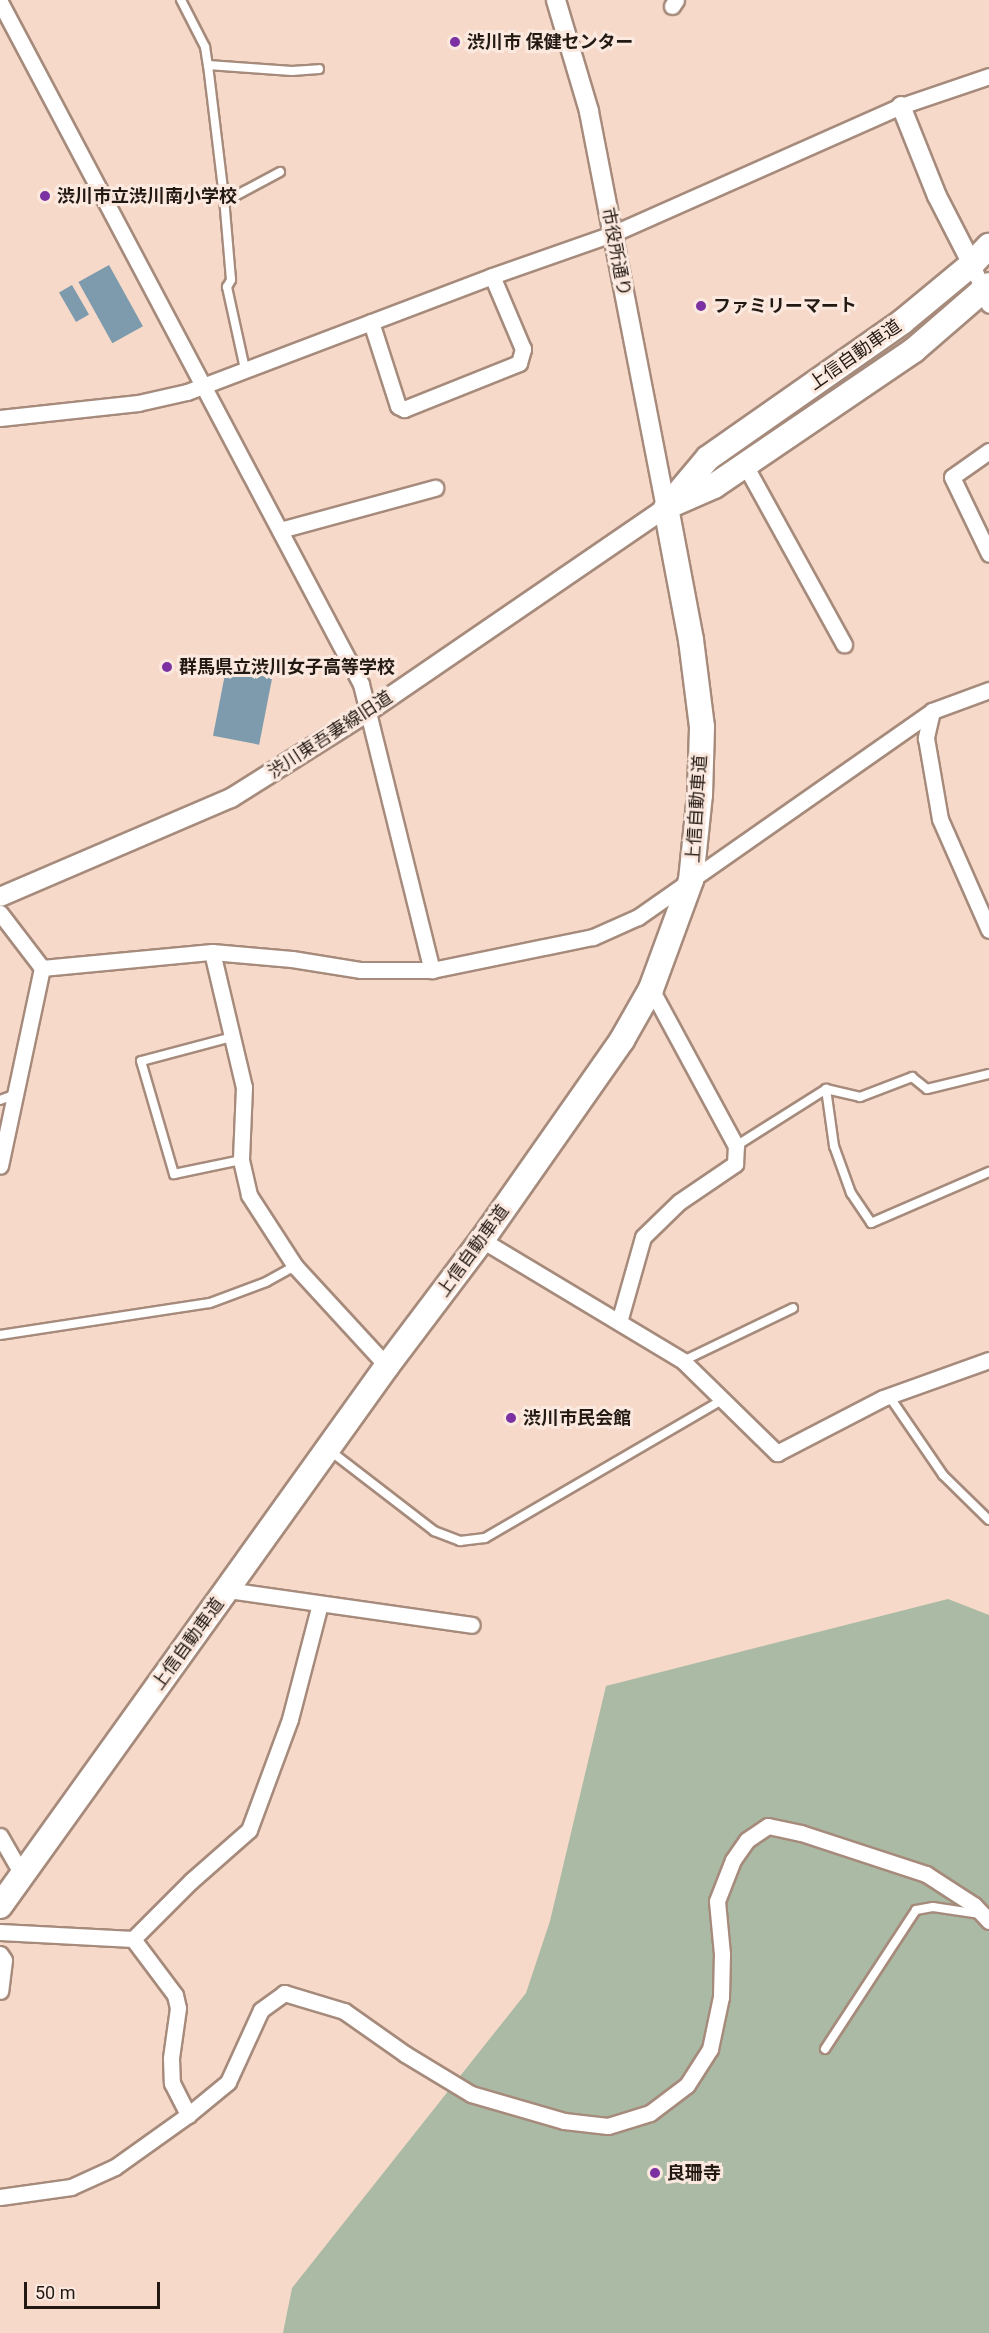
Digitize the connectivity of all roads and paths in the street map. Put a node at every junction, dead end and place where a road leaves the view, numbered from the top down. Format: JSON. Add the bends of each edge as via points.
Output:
{"nodes":[{"id":1,"x":181,"y":0,"type":"edge"},
{"id":2,"x":555,"y":0,"type":"edge"},
{"id":3,"x":0,"y":2,"type":"edge"},
{"id":4,"x":208,"y":65,"type":"junction"},
{"id":5,"x":319,"y":69,"type":"dead end"},
{"id":6,"x":989,"y":76,"type":"edge"},
{"id":7,"x":901,"y":106,"type":"junction"},
{"id":8,"x":280,"y":172,"type":"dead end"},
{"id":9,"x":224,"y":198,"type":"junction"},
{"id":10,"x":612,"y":234,"type":"junction"},
{"id":11,"x":989,"y":246,"type":"edge"},
{"id":12,"x":972,"y":264,"type":"junction"},
{"id":13,"x":492,"y":276,"type":"junction"},
{"id":14,"x":987,"y":294,"type":"edge"},
{"id":15,"x":371,"y":322,"type":"junction"},
{"id":16,"x":244,"y":369,"type":"junction"},
{"id":17,"x":204,"y":385,"type":"junction"},
{"id":18,"x":0,"y":418,"type":"edge"},
{"id":19,"x":989,"y":450,"type":"edge"},
{"id":20,"x":745,"y":465,"type":"junction"},
{"id":21,"x":435,"y":488,"type":"dead end"},
{"id":22,"x":666,"y":508,"type":"junction"},
{"id":23,"x":280,"y":530,"type":"junction"},
{"id":24,"x":987,"y":546,"type":"edge"},
{"id":25,"x":844,"y":644,"type":"dead end"},
{"id":26,"x":989,"y":690,"type":"edge"},
{"id":27,"x":369,"y":711,"type":"junction"},
{"id":28,"x":932,"y":711,"type":"junction"},
{"id":29,"x":691,"y":880,"type":"junction"},
{"id":30,"x":0,"y":897,"type":"edge"},
{"id":31,"x":0,"y":913,"type":"edge"},
{"id":32,"x":989,"y":930,"type":"edge"},
{"id":33,"x":212,"y":951,"type":"junction"},
{"id":34,"x":42,"y":968,"type":"junction"},
{"id":35,"x":432,"y":970,"type":"junction"},
{"id":36,"x":651,"y":989,"type":"junction"},
{"id":37,"x":232,"y":1037,"type":"junction"},
{"id":38,"x":989,"y":1074,"type":"edge"},
{"id":39,"x":826,"y":1089,"type":"junction"},
{"id":40,"x":16,"y":1095,"type":"junction"},
{"id":41,"x":0,"y":1100,"type":"edge"},
{"id":42,"x":736,"y":1146,"type":"junction"},
{"id":43,"x":241,"y":1160,"type":"junction"},
{"id":44,"x":0,"y":1166,"type":"edge"},
{"id":45,"x":989,"y":1172,"type":"edge"},
{"id":46,"x":482,"y":1240,"type":"junction"},
{"id":47,"x":295,"y":1266,"type":"junction"},
{"id":48,"x":793,"y":1308,"type":"dead end"},
{"id":49,"x":619,"y":1322,"type":"junction"},
{"id":50,"x":0,"y":1335,"type":"edge"},
{"id":51,"x":989,"y":1360,"type":"edge"},
{"id":52,"x":683,"y":1361,"type":"junction"},
{"id":53,"x":387,"y":1366,"type":"junction"},
{"id":54,"x":889,"y":1396,"type":"junction"},
{"id":55,"x":724,"y":1399,"type":"junction"},
{"id":56,"x":328,"y":1449,"type":"junction"},
{"id":57,"x":989,"y":1520,"type":"edge"},
{"id":58,"x":227,"y":1590,"type":"junction"},
{"id":59,"x":320,"y":1604,"type":"junction"},
{"id":60,"x":472,"y":1625,"type":"dead end"},
{"id":61,"x":0,"y":1836,"type":"edge"},
{"id":62,"x":23,"y":1876,"type":"junction"},
{"id":63,"x":0,"y":1906,"type":"edge"},
{"id":64,"x":986,"y":1918,"type":"edge"},
{"id":65,"x":0,"y":1932,"type":"edge"},
{"id":66,"x":133,"y":1939,"type":"junction"},
{"id":67,"x":0,"y":1954,"type":"edge"},
{"id":68,"x":0,"y":1990,"type":"edge"},
{"id":69,"x":825,"y":2049,"type":"dead end"},
{"id":70,"x":188,"y":2115,"type":"junction"},
{"id":71,"x":0,"y":2197,"type":"edge"}],
"edges":[{"from":1,"to":4,"type":"lane","via":[[205,47]]},
{"from":2,"to":10,"type":"street","name":"市役所通り","via":[[589,111]]},
{"from":3,"to":17,"type":"street"},
{"from":4,"to":5,"type":"lane"},
{"from":4,"to":9,"type":"lane"},
{"from":6,"to":7,"type":"street"},
{"from":7,"to":10,"type":"street"},
{"from":7,"to":12,"type":"street","via":[[937,196]]},
{"from":8,"to":9,"type":"lane"},
{"from":9,"to":16,"type":"lane","via":[[231,280],[227,287]]},
{"from":10,"to":13,"type":"street"},
{"from":10,"to":22,"type":"street","name":"市役所通り"},
{"from":11,"to":12,"type":"highway","name":"上信自動車道"},
{"from":12,"to":14,"type":"street"},
{"from":12,"to":22,"type":"highway","name":"上信自動車道","via":[[902,322],[708,458]]},
{"from":13,"to":15,"type":"street"},
{"from":13,"to":15,"type":"street","via":[[523,349],[519,363],[404,409],[398,406]]},
{"from":14,"to":20,"type":"highway","name":"上信自動車道","via":[[914,350]]},
{"from":15,"to":16,"type":"street"},
{"from":16,"to":17,"type":"street"},
{"from":17,"to":18,"type":"street","via":[[138,403]]},
{"from":17,"to":23,"type":"street"},
{"from":19,"to":24,"type":"street","via":[[952,477]]},
{"from":20,"to":22,"type":"highway","name":"上信自動車道","via":[[714,486]]},
{"from":20,"to":25,"type":"street"},
{"from":21,"to":23,"type":"street"},
{"from":22,"to":27,"type":"street","name":"渋川東吾妻線旧道"},
{"from":22,"to":29,"type":"highway","name":"上信自動車道","via":[[691,640],[702,728]]},
{"from":23,"to":27,"type":"street","via":[[361,684]]},
{"from":26,"to":28,"type":"street"},
{"from":27,"to":30,"type":"street","name":"渋川東吾妻線旧道","via":[[231,798]]},
{"from":27,"to":35,"type":"street"},
{"from":28,"to":29,"type":"street"},
{"from":28,"to":32,"type":"street","via":[[926,738],[940,819]]},
{"from":29,"to":35,"type":"street","via":[[638,917],[593,937]]},
{"from":29,"to":36,"type":"highway","name":"上信自動車道"},
{"from":31,"to":34,"type":"street"},
{"from":33,"to":34,"type":"street"},
{"from":33,"to":35,"type":"street","via":[[361,970]]},
{"from":33,"to":37,"type":"street"},
{"from":34,"to":40,"type":"street"},
{"from":36,"to":42,"type":"street"},
{"from":36,"to":46,"type":"highway","name":"上信自動車道","via":[[622,1040]]},
{"from":37,"to":43,"type":"street","via":[[244,1087]]},
{"from":37,"to":43,"type":"lane","via":[[141,1061],[174,1174]]},
{"from":38,"to":39,"type":"lane","via":[[927,1089],[912,1077],[860,1096]]},
{"from":39,"to":42,"type":"lane"},
{"from":39,"to":45,"type":"lane","via":[[834,1146],[851,1193],[871,1223]]},
{"from":40,"to":41,"type":"lane"},
{"from":40,"to":44,"type":"street"},
{"from":42,"to":49,"type":"street","via":[[735,1164],[679,1202],[643,1237]]},
{"from":43,"to":47,"type":"street","via":[[249,1195]]},
{"from":46,"to":49,"type":"street"},
{"from":46,"to":53,"type":"highway","name":"上信自動車道"},
{"from":47,"to":50,"type":"lane","via":[[266,1282],[210,1303]]},
{"from":47,"to":53,"type":"street"},
{"from":48,"to":52,"type":"lane"},
{"from":49,"to":52,"type":"street"},
{"from":51,"to":54,"type":"street"},
{"from":52,"to":55,"type":"street"},
{"from":53,"to":56,"type":"highway","name":"上信自動車道"},
{"from":54,"to":55,"type":"street","via":[[777,1453]]},
{"from":54,"to":57,"type":"lane","via":[[943,1475]]},
{"from":55,"to":56,"type":"lane","via":[[485,1538],[460,1541],[435,1531]]},
{"from":56,"to":58,"type":"highway","name":"上信自動車道"},
{"from":58,"to":59,"type":"street"},
{"from":58,"to":62,"type":"highway","name":"上信自動車道"},
{"from":59,"to":60,"type":"street"},
{"from":59,"to":66,"type":"street","via":[[290,1719],[249,1830]]},
{"from":61,"to":62,"type":"street"},
{"from":62,"to":63,"type":"highway","name":"上信自動車道"},
{"from":64,"to":69,"type":"lane","via":[[933,1907],[916,1910]]},
{"from":64,"to":70,"type":"street","via":[[974,1905],[926,1874],[768,1826],[747,1840],[733,1860],[717,1901],[721,1996],[710,2049],[687,2085],[650,2113],[608,2126],[575,2122],[471,2094],[344,2011],[284,1993],[261,2010],[228,2082]]},
{"from":65,"to":66,"type":"street"},
{"from":66,"to":70,"type":"street","via":[[175,1995],[178,2008],[172,2083]]},
{"from":67,"to":68,"type":"street","via":[[4,1960]]},
{"from":70,"to":71,"type":"street","via":[[115,2167],[71,2187]]}]}
